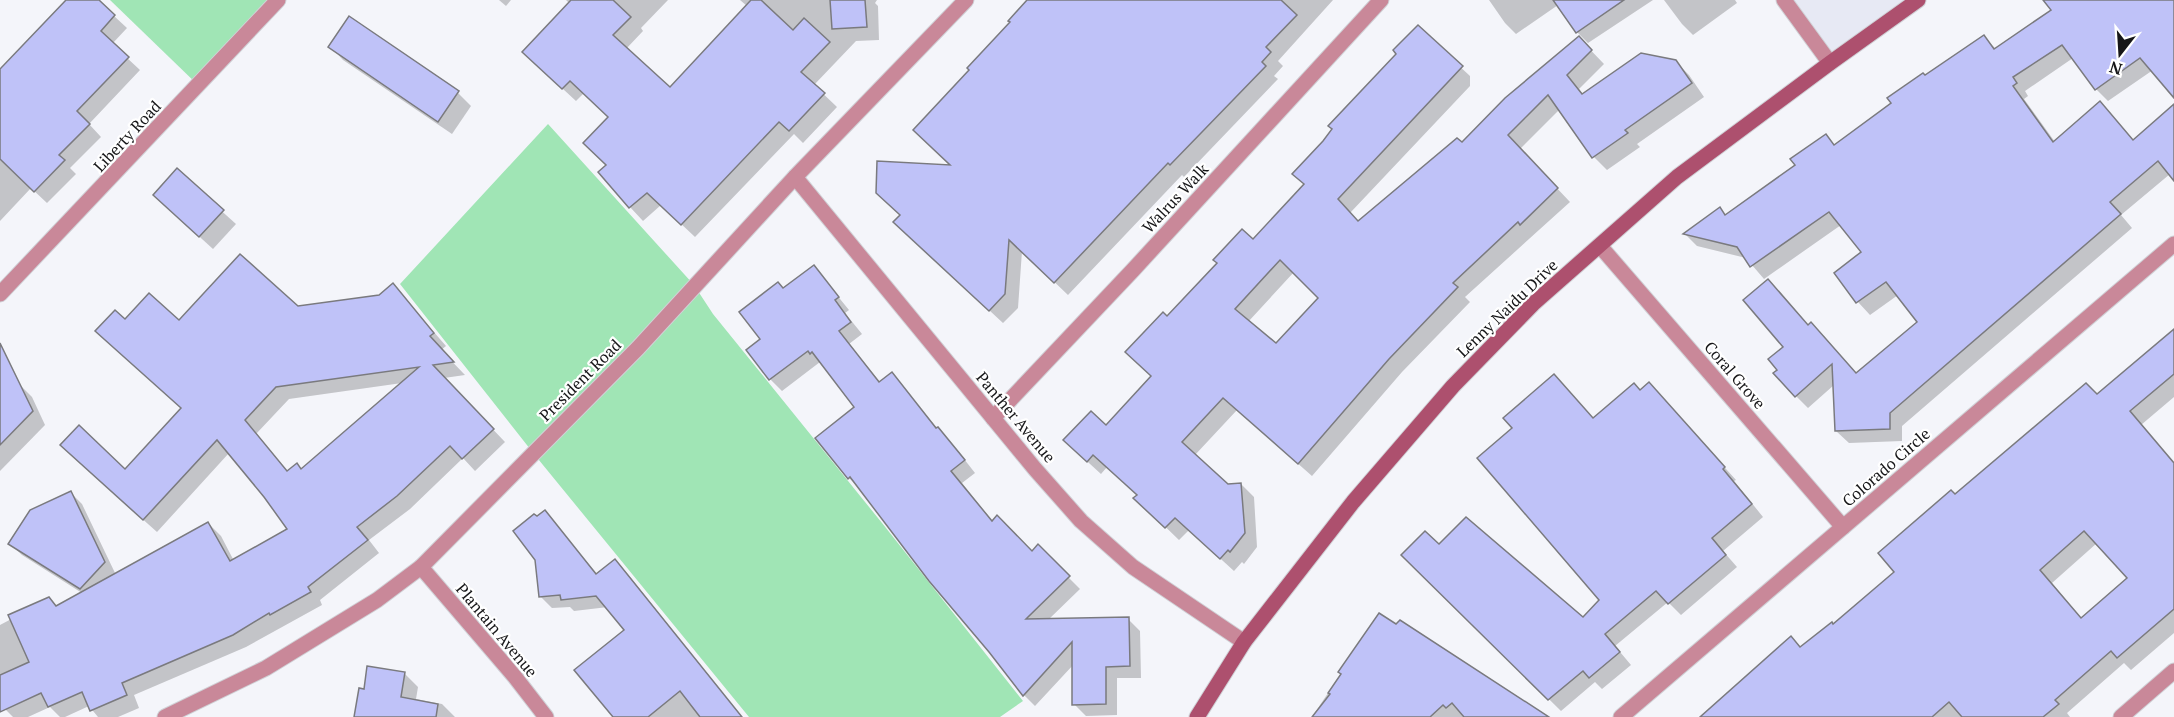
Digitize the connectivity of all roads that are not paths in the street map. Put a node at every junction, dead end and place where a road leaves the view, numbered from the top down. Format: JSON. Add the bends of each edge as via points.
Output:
{"nodes":[{"id":1,"x":278,"y":0,"type":"edge"},
{"id":2,"x":966,"y":0,"type":"edge"},
{"id":3,"x":1381,"y":0,"type":"edge"},
{"id":4,"x":1784,"y":0,"type":"edge"},
{"id":5,"x":1918,"y":0,"type":"edge"},
{"id":6,"x":1830,"y":63,"type":"junction"},
{"id":7,"x":795,"y":177,"type":"junction"},
{"id":8,"x":2174,"y":244,"type":"edge"},
{"id":9,"x":1600,"y":246,"type":"junction"},
{"id":10,"x":0,"y":294,"type":"edge"},
{"id":11,"x":993,"y":418,"type":"junction"},
{"id":12,"x":1843,"y":527,"type":"junction"},
{"id":13,"x":421,"y":567,"type":"junction"},
{"id":14,"x":1244,"y":642,"type":"junction"},
{"id":15,"x":2174,"y":671,"type":"edge"},
{"id":16,"x":165,"y":717,"type":"edge"},
{"id":17,"x":546,"y":717,"type":"edge"},
{"id":18,"x":1197,"y":717,"type":"edge"},
{"id":19,"x":1621,"y":717,"type":"edge"},
{"id":20,"x":2121,"y":717,"type":"edge"}],
"edges":[{"from":1,"to":10,"type":"street","name":"Liberty Road"},
{"from":2,"to":7,"type":"street","name":"President Road"},
{"from":3,"to":11,"type":"street","name":"Walrus Walk"},
{"from":4,"to":6,"type":"street"},
{"from":5,"to":6,"type":"street","name":"Lenny Naidu Drive"},
{"from":6,"to":9,"type":"street","name":"Lenny Naidu Drive","via":[[1677,177]]},
{"from":7,"to":11,"type":"street","name":"Panther Avenue"},
{"from":7,"to":13,"type":"street","name":"President Road","via":[[638,348]]},
{"from":8,"to":12,"type":"street","name":"Colorado Circle"},
{"from":9,"to":12,"type":"street","name":"Coral Grove"},
{"from":9,"to":14,"type":"street","name":"Lenny Naidu Drive","via":[[1533,304],[1453,386],[1353,502]]},
{"from":11,"to":14,"type":"street","name":"Panther Avenue","via":[[1102,540],[1133,567]]},
{"from":12,"to":19,"type":"street","name":"Colorado Circle"},
{"from":13,"to":16,"type":"street","name":"President Road","via":[[377,600],[276,663]]},
{"from":13,"to":17,"type":"street","name":"Plantain Avenue"},
{"from":14,"to":18,"type":"street","name":"Lenny Naidu Drive"},
{"from":15,"to":20,"type":"street"}]}
